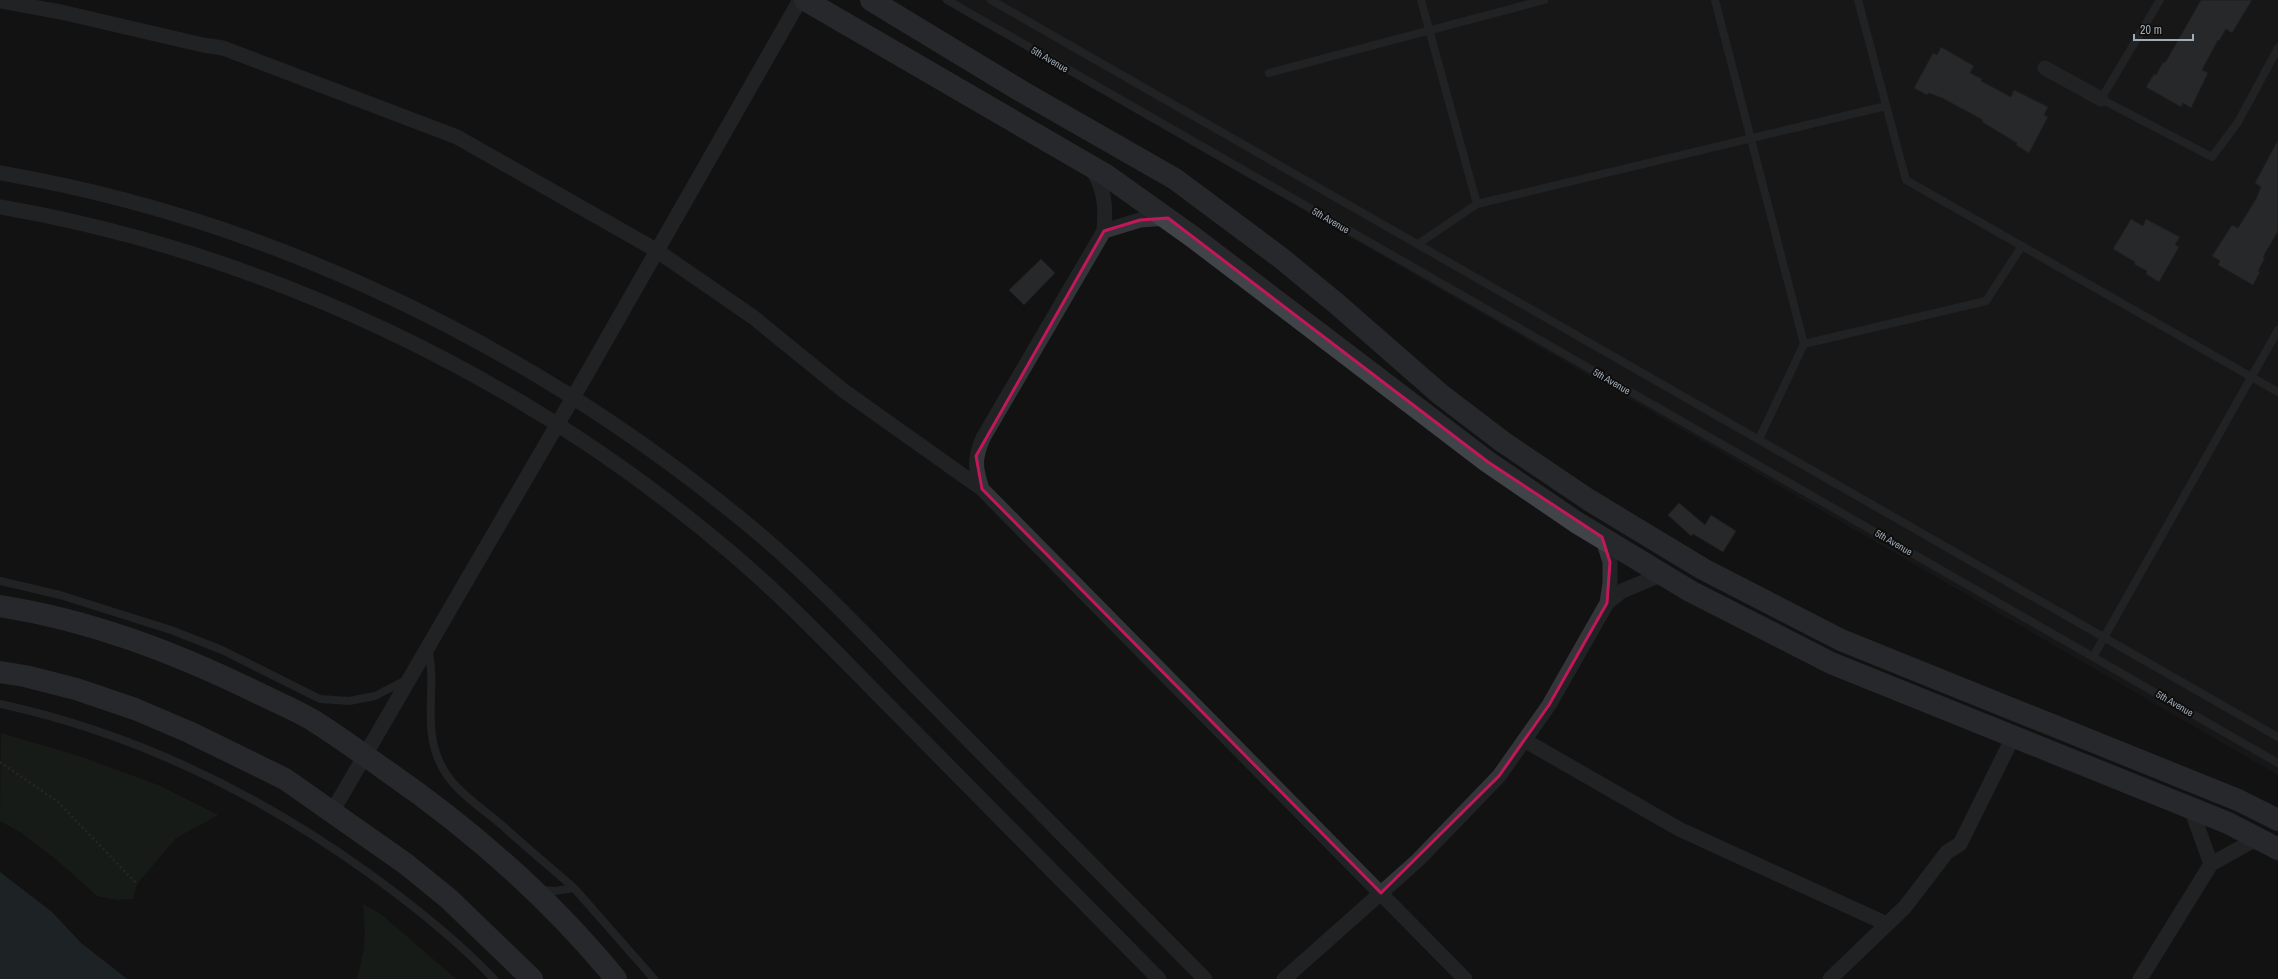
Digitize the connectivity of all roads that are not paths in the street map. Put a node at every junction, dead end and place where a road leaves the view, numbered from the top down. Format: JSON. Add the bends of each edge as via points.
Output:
{"nodes":[{"id":1,"x":800,"y":0,"type":"edge"},
{"id":2,"x":805,"y":0,"type":"edge"},
{"id":3,"x":871,"y":0,"type":"edge"},
{"id":4,"x":947,"y":0,"type":"edge"},
{"id":5,"x":991,"y":0,"type":"edge"},
{"id":6,"x":1421,"y":0,"type":"edge"},
{"id":7,"x":1544,"y":0,"type":"edge"},
{"id":8,"x":1715,"y":0,"type":"edge"},
{"id":9,"x":1858,"y":0,"type":"edge"},
{"id":10,"x":2160,"y":0,"type":"edge"},
{"id":11,"x":0,"y":1,"type":"edge"},
{"id":12,"x":1429,"y":30,"type":"junction"},
{"id":13,"x":2278,"y":48,"type":"edge"},
{"id":14,"x":2045,"y":68,"type":"dead end"},
{"id":15,"x":1269,"y":73,"type":"dead end"},
{"id":16,"x":2101,"y":99,"type":"junction"},
{"id":17,"x":1886,"y":106,"type":"junction"},
{"id":18,"x":1751,"y":139,"type":"junction"},
{"id":19,"x":1088,"y":164,"type":"junction"},
{"id":20,"x":0,"y":173,"type":"edge"},
{"id":21,"x":1477,"y":204,"type":"junction"},
{"id":22,"x":0,"y":206,"type":"edge"},
{"id":23,"x":1168,"y":218,"type":"junction"},
{"id":24,"x":1104,"y":231,"type":"junction"},
{"id":25,"x":1418,"y":244,"type":"junction"},
{"id":26,"x":2022,"y":246,"type":"junction"},
{"id":27,"x":656,"y":250,"type":"junction"},
{"id":28,"x":2278,"y":330,"type":"edge"},
{"id":29,"x":1804,"y":344,"type":"junction"},
{"id":30,"x":2252,"y":377,"type":"junction"},
{"id":31,"x":2278,"y":392,"type":"edge"},
{"id":32,"x":573,"y":397,"type":"junction"},
{"id":33,"x":557,"y":425,"type":"junction"},
{"id":34,"x":1759,"y":439,"type":"junction"},
{"id":35,"x":982,"y":488,"type":"junction"},
{"id":36,"x":1602,"y":537,"type":"junction"},
{"id":37,"x":1663,"y":574,"type":"junction"},
{"id":38,"x":0,"y":580,"type":"edge"},
{"id":39,"x":1607,"y":603,"type":"junction"},
{"id":40,"x":0,"y":606,"type":"edge"},
{"id":41,"x":2104,"y":637,"type":"junction"},
{"id":42,"x":428,"y":647,"type":"junction"},
{"id":43,"x":2093,"y":657,"type":"junction"},
{"id":44,"x":0,"y":672,"type":"edge"},
{"id":45,"x":410,"y":677,"type":"junction"},
{"id":46,"x":0,"y":704,"type":"edge"},
{"id":47,"x":2013,"y":737,"type":"junction"},
{"id":48,"x":2278,"y":737,"type":"edge"},
{"id":49,"x":1524,"y":740,"type":"junction"},
{"id":50,"x":364,"y":756,"type":"junction"},
{"id":51,"x":2278,"y":763,"type":"edge"},
{"id":52,"x":2192,"y":809,"type":"junction"},
{"id":53,"x":332,"y":812,"type":"junction"},
{"id":54,"x":2278,"y":820,"type":"edge"},
{"id":55,"x":2258,"y":838,"type":"junction"},
{"id":56,"x":2278,"y":849,"type":"edge"},
{"id":57,"x":2211,"y":864,"type":"junction"},
{"id":58,"x":574,"y":888,"type":"junction"},
{"id":59,"x":534,"y":890,"type":"junction"},
{"id":60,"x":1380,"y":893,"type":"junction"},
{"id":61,"x":1887,"y":924,"type":"junction"},
{"id":62,"x":494,"y":979,"type":"edge"},
{"id":63,"x":532,"y":979,"type":"edge"},
{"id":64,"x":616,"y":979,"type":"edge"},
{"id":65,"x":654,"y":979,"type":"edge"},
{"id":66,"x":1159,"y":979,"type":"edge"},
{"id":67,"x":1205,"y":979,"type":"edge"},
{"id":68,"x":1284,"y":979,"type":"edge"},
{"id":69,"x":1465,"y":979,"type":"edge"},
{"id":70,"x":1830,"y":979,"type":"edge"},
{"id":71,"x":2140,"y":979,"type":"edge"}],
"edges":[{"from":1,"to":27,"type":"street"},
{"from":2,"to":19,"type":"main road"},
{"from":3,"to":54,"type":"main road","via":[[1021,91],[1175,179],[1281,258],[1440,394],[1503,442],[1589,500],[1703,569],[1841,640],[2238,800]]},
{"from":4,"to":43,"type":"lane","name":"5th Avenue"},
{"from":5,"to":25,"type":"lane"},
{"from":6,"to":12,"type":"lane"},
{"from":7,"to":12,"type":"lane"},
{"from":8,"to":18,"type":"lane"},
{"from":9,"to":17,"type":"lane"},
{"from":10,"to":16,"type":"lane"},
{"from":11,"to":27,"type":"street","via":[[223,48],[457,137]]},
{"from":12,"to":15,"type":"lane"},
{"from":12,"to":21,"type":"lane"},
{"from":13,"to":16,"type":"lane","via":[[2238,122],[2212,156]]},
{"from":14,"to":16,"type":"street"},
{"from":17,"to":18,"type":"lane"},
{"from":17,"to":26,"type":"lane","via":[[1906,180]]},
{"from":18,"to":21,"type":"lane"},
{"from":18,"to":29,"type":"lane"},
{"from":19,"to":23,"type":"main road"},
{"from":19,"to":24,"type":"street","via":[[1103,191]]},
{"from":20,"to":32,"type":"street","via":[[50,182],[151,207],[327,268],[450,325]]},
{"from":21,"to":25,"type":"lane"},
{"from":22,"to":33,"type":"street","via":[[44,214],[142,239],[248,273],[315,299],[435,354]]},
{"from":23,"to":24,"type":"street","via":[[1140,220]]},
{"from":23,"to":36,"type":"main road","via":[[1488,462]]},
{"from":24,"to":35,"type":"street","via":[[984,438],[976,456],[977,473]]},
{"from":25,"to":34,"type":"lane"},
{"from":26,"to":29,"type":"lane","via":[[1986,301]]},
{"from":26,"to":30,"type":"lane"},
{"from":27,"to":32,"type":"street"},
{"from":27,"to":35,"type":"street","via":[[753,317],[844,391]]},
{"from":28,"to":30,"type":"lane"},
{"from":29,"to":34,"type":"lane"},
{"from":30,"to":31,"type":"lane"},
{"from":30,"to":41,"type":"lane"},
{"from":32,"to":33,"type":"street"},
{"from":32,"to":67,"type":"street","via":[[651,449],[773,546],[836,606]]},
{"from":33,"to":42,"type":"street"},
{"from":33,"to":66,"type":"street","via":[[633,475],[751,570],[813,629]]},
{"from":34,"to":41,"type":"lane"},
{"from":35,"to":60,"type":"street"},
{"from":36,"to":37,"type":"main road"},
{"from":36,"to":39,"type":"street","via":[[1610,562]]},
{"from":37,"to":39,"type":"street","via":[[1622,591]]},
{"from":37,"to":47,"type":"main road","via":[[1697,595],[1831,663]]},
{"from":38,"to":45,"type":"lane","via":[[60,595],[171,630],[222,650],[320,699],[349,701],[375,696]]},
{"from":39,"to":49,"type":"street","via":[[1549,706]]},
{"from":40,"to":50,"type":"main road","via":[[94,626],[158,648],[216,672],[314,721]]},
{"from":41,"to":43,"type":"lane"},
{"from":41,"to":48,"type":"lane"},
{"from":42,"to":45,"type":"street"},
{"from":42,"to":58,"type":"lane","via":[[431,661],[432,735],[437,756],[448,777],[463,796],[497,821]]},
{"from":43,"to":51,"type":"lane","name":"5th Avenue"},
{"from":44,"to":53,"type":"main road","via":[[76,689],[135,709],[189,732],[284,779]]},
{"from":45,"to":50,"type":"street"},
{"from":46,"to":62,"type":"lane","via":[[93,730],[170,758],[238,791],[324,841],[394,891],[467,951]]},
{"from":47,"to":52,"type":"main road"},
{"from":47,"to":61,"type":"street","via":[[1960,844],[1948,852],[1905,907]]},
{"from":49,"to":60,"type":"street","via":[[1499,776],[1418,860]]},
{"from":49,"to":61,"type":"street","via":[[1679,829]]},
{"from":50,"to":53,"type":"street"},
{"from":50,"to":59,"type":"main road","via":[[455,820]]},
{"from":52,"to":55,"type":"main road"},
{"from":52,"to":57,"type":"street"},
{"from":53,"to":63,"type":"main road","via":[[406,864],[449,899]]},
{"from":55,"to":56,"type":"main road"},
{"from":55,"to":57,"type":"street"},
{"from":57,"to":71,"type":"street"},
{"from":58,"to":59,"type":"lane","via":[[555,891]]},
{"from":58,"to":65,"type":"lane"},
{"from":59,"to":64,"type":"main road","via":[[575,931]]},
{"from":60,"to":68,"type":"street"},
{"from":60,"to":69,"type":"street"},
{"from":61,"to":70,"type":"street"}]}
